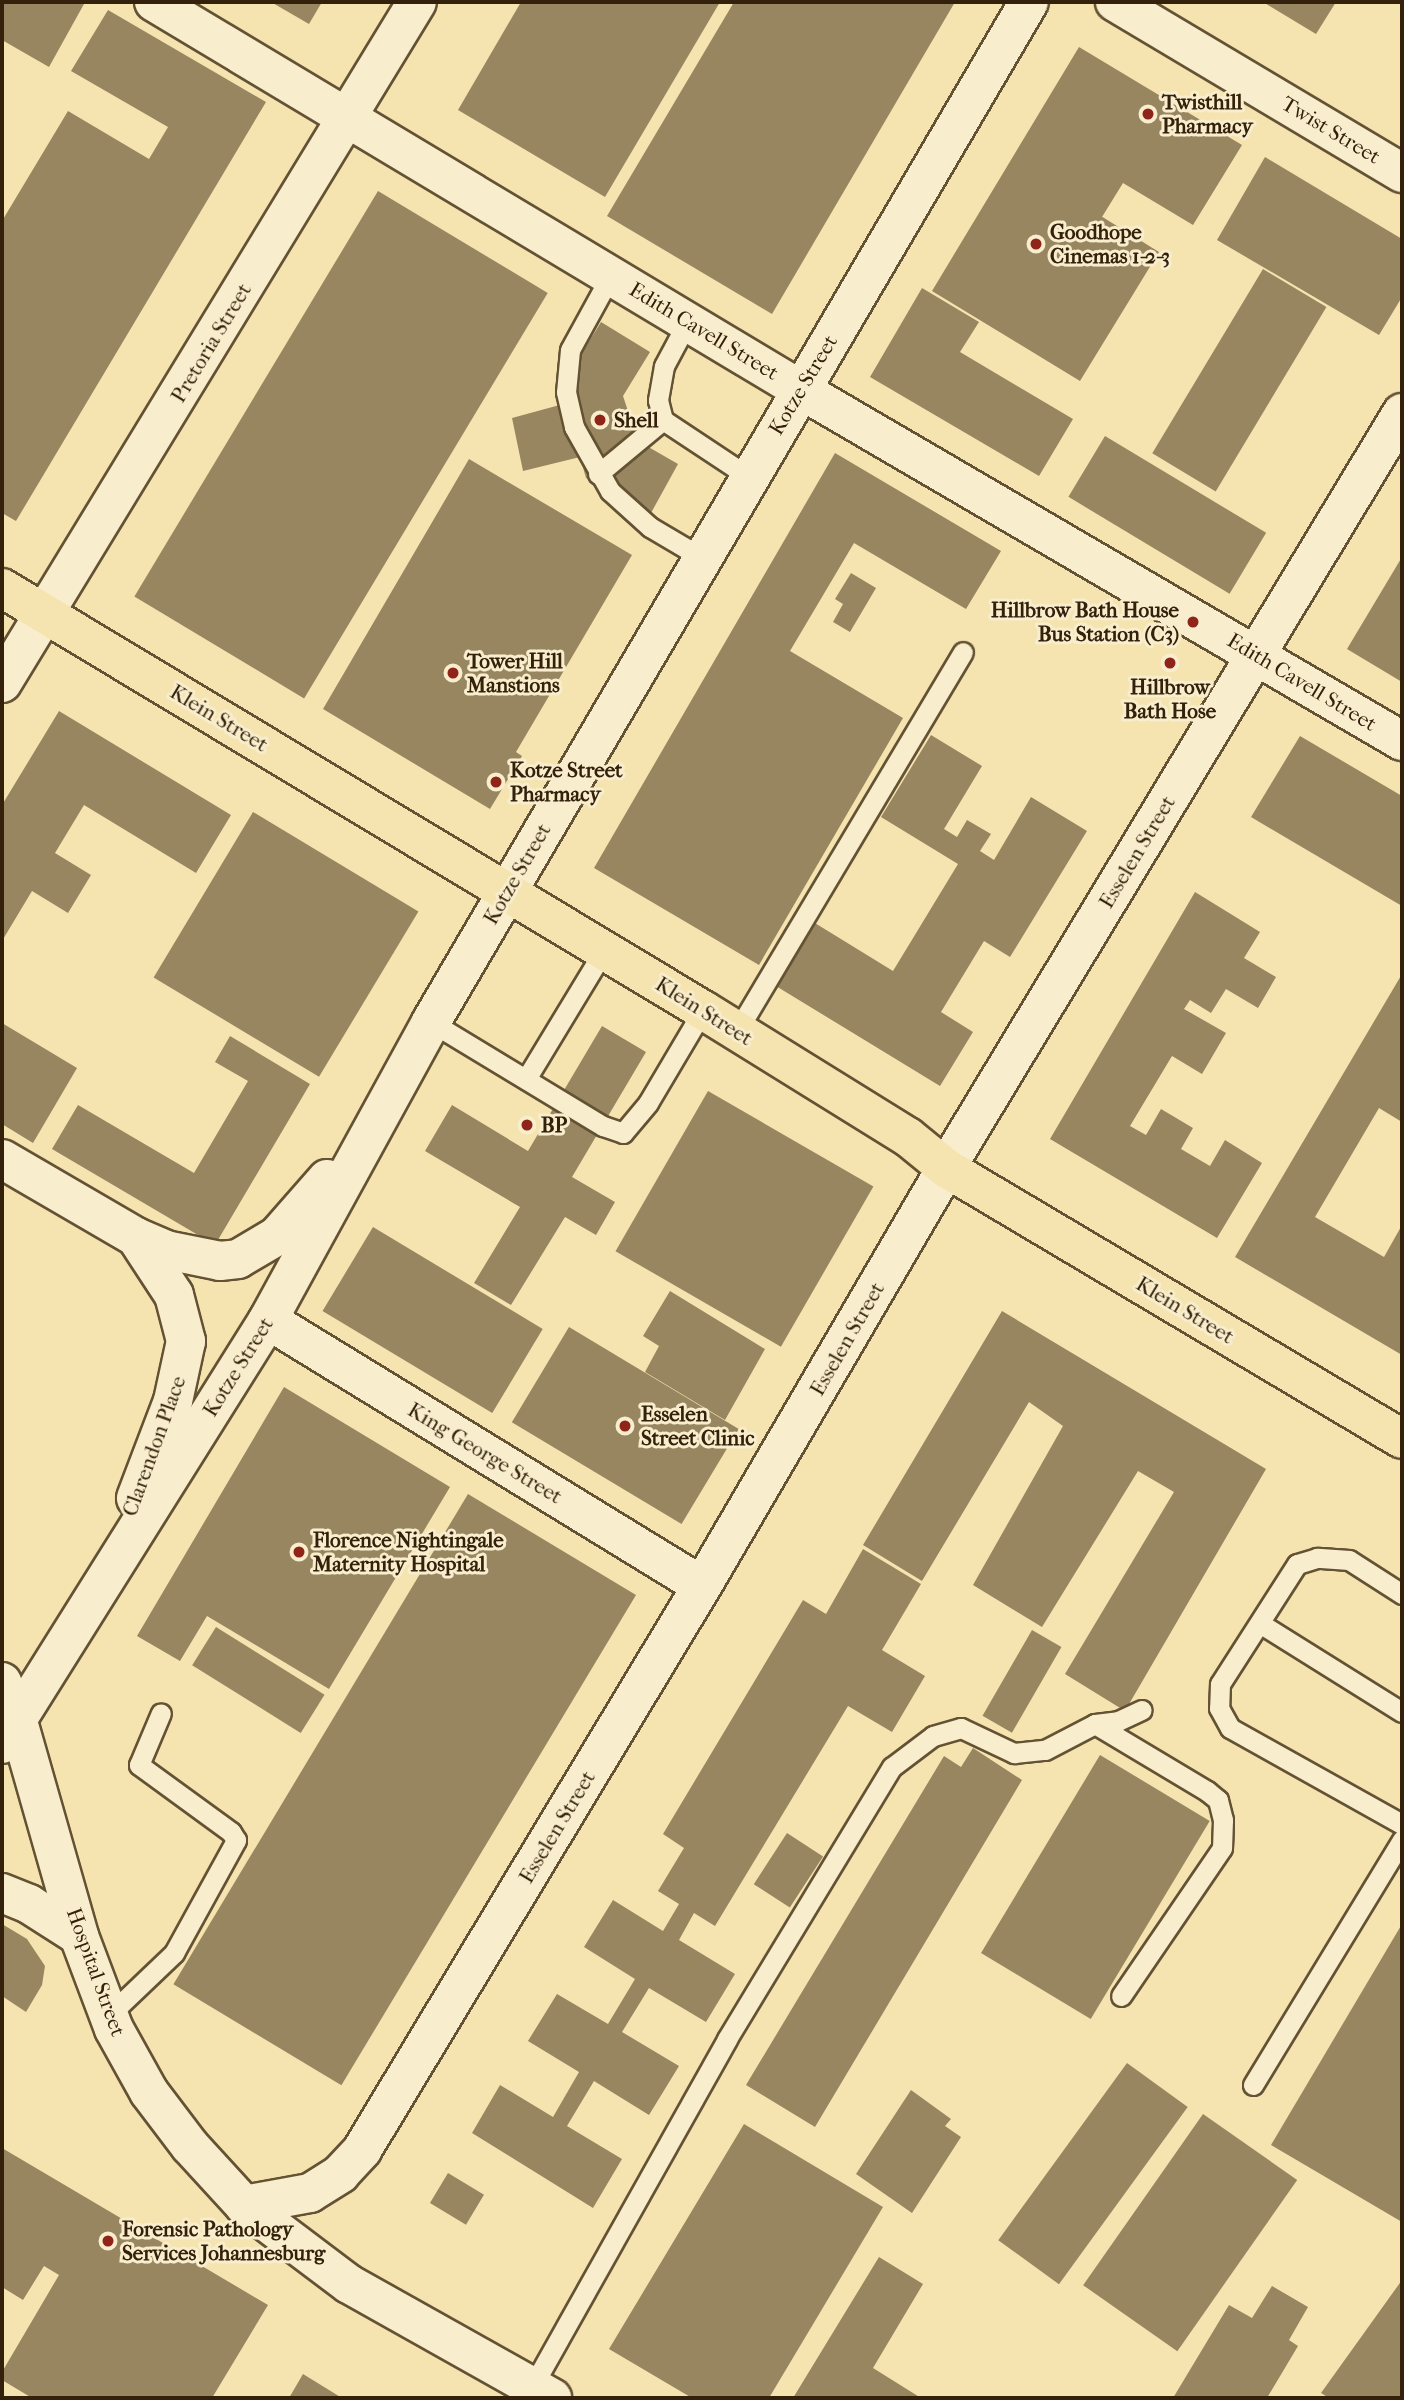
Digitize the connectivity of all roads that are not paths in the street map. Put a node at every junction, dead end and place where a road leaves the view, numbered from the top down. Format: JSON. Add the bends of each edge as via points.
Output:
{"nodes":[{"id":1,"x":154,"y":2,"type":"edge"},
{"id":2,"x":417,"y":2,"type":"edge"},
{"id":3,"x":1029,"y":2,"type":"edge"},
{"id":4,"x":1115,"y":2,"type":"edge"},
{"id":5,"x":349,"y":117,"type":"junction"},
{"id":6,"x":1402,"y":173,"type":"edge"},
{"id":7,"x":611,"y":275,"type":"junction"},
{"id":8,"x":688,"y":321,"type":"junction"},
{"id":9,"x":801,"y":390,"type":"junction"},
{"id":10,"x":1402,"y":414,"type":"edge"},
{"id":11,"x":663,"y":419,"type":"junction"},
{"id":12,"x":598,"y":474,"type":"junction"},
{"id":13,"x":749,"y":477,"type":"junction"},
{"id":14,"x":701,"y":557,"type":"junction"},
{"id":15,"x":2,"y":588,"type":"edge"},
{"id":16,"x":46,"y":614,"type":"junction"},
{"id":17,"x":963,"y":652,"type":"dead end"},
{"id":18,"x":1256,"y":654,"type":"junction"},
{"id":19,"x":2,"y":683,"type":"edge"},
{"id":20,"x":1402,"y":741,"type":"edge"},
{"id":21,"x":506,"y":891,"type":"junction"},
{"id":22,"x":604,"y":950,"type":"junction"},
{"id":23,"x":703,"y":1010,"type":"junction"},
{"id":24,"x":430,"y":1022,"type":"junction"},
{"id":25,"x":737,"y":1031,"type":"junction"},
{"id":26,"x":526,"y":1079,"type":"junction"},
{"id":27,"x":373,"y":1124,"type":"junction"},
{"id":28,"x":2,"y":1159,"type":"edge"},
{"id":29,"x":946,"y":1168,"type":"junction"},
{"id":30,"x":136,"y":1237,"type":"junction"},
{"id":31,"x":268,"y":1320,"type":"junction"},
{"id":32,"x":1402,"y":1439,"type":"edge"},
{"id":33,"x":103,"y":1581,"type":"junction"},
{"id":34,"x":702,"y":1586,"type":"junction"},
{"id":35,"x":1402,"y":1594,"type":"edge"},
{"id":36,"x":1261,"y":1624,"type":"junction"},
{"id":37,"x":2,"y":1682,"type":"edge"},
{"id":38,"x":1142,"y":1710,"type":"dead end"},
{"id":39,"x":161,"y":1713,"type":"dead end"},
{"id":40,"x":1402,"y":1713,"type":"edge"},
{"id":41,"x":1094,"y":1724,"type":"junction"},
{"id":42,"x":9,"y":1731,"type":"edge"},
{"id":43,"x":1402,"y":1824,"type":"edge"},
{"id":44,"x":1402,"y":1840,"type":"edge"},
{"id":45,"x":2,"y":1893,"type":"edge"},
{"id":46,"x":79,"y":1936,"type":"junction"},
{"id":47,"x":1121,"y":1996,"type":"dead end"},
{"id":48,"x":109,"y":2015,"type":"junction"},
{"id":49,"x":1253,"y":2085,"type":"dead end"},
{"id":50,"x":244,"y":2205,"type":"junction"},
{"id":51,"x":542,"y":2393,"type":"edge"}],
"edges":[{"from":1,"to":5,"type":"street","name":"Edith Cavell Street"},
{"from":2,"to":5,"type":"street","name":"Pretoria Street"},
{"from":3,"to":9,"type":"street","name":"Kotze Street"},
{"from":4,"to":6,"type":"street","name":"Twist Street"},
{"from":5,"to":7,"type":"street","name":"Edith Cavell Street"},
{"from":5,"to":16,"type":"street","name":"Pretoria Street"},
{"from":7,"to":8,"type":"street","name":"Edith Cavell Street"},
{"from":7,"to":12,"type":"lane","via":[[570,350],[566,384],[573,427]]},
{"from":8,"to":9,"type":"street","name":"Edith Cavell Street"},
{"from":8,"to":11,"type":"lane","via":[[664,366],[658,400]]},
{"from":9,"to":13,"type":"street","name":"Kotze Street"},
{"from":9,"to":18,"type":"street","name":"Edith Cavell Street"},
{"from":10,"to":18,"type":"street","name":"Esselen Street"},
{"from":11,"to":12,"type":"lane"},
{"from":11,"to":13,"type":"lane"},
{"from":12,"to":14,"type":"lane","via":[[650,527]]},
{"from":13,"to":14,"type":"street","name":"Kotze Street"},
{"from":14,"to":21,"type":"street","name":"Kotze Street"},
{"from":15,"to":16,"type":"main road","name":"Klein Street"},
{"from":16,"to":19,"type":"street","name":"Pretoria Street"},
{"from":16,"to":21,"type":"main road","name":"Klein Street"},
{"from":17,"to":25,"type":"lane"},
{"from":18,"to":20,"type":"street","name":"Edith Cavell Street"},
{"from":18,"to":29,"type":"street","name":"Esselen Street"},
{"from":21,"to":22,"type":"main road","name":"Klein Street"},
{"from":21,"to":24,"type":"street","name":"Kotze Street"},
{"from":22,"to":23,"type":"main road","name":"Klein Street"},
{"from":22,"to":26,"type":"lane"},
{"from":23,"to":25,"type":"main road","name":"Klein Street"},
{"from":23,"to":26,"type":"lane","via":[[624,1133]]},
{"from":24,"to":26,"type":"lane"},
{"from":24,"to":27,"type":"street","name":"Kotze Street"},
{"from":25,"to":29,"type":"main road","name":"Klein Street","via":[[908,1138]]},
{"from":27,"to":30,"type":"street","name":"Clarendon Place","via":[[277,1236],[238,1259],[199,1259]]},
{"from":27,"to":31,"type":"street","name":"Kotze Street"},
{"from":28,"to":30,"type":"street","name":"Clarendon Place"},
{"from":29,"to":32,"type":"main road","name":"Klein Street"},
{"from":29,"to":34,"type":"street","name":"Esselen Street"},
{"from":30,"to":33,"type":"street","name":"Clarendon Place","via":[[174,1295],[187,1340],[173,1401]]},
{"from":31,"to":33,"type":"street","name":"Kotze Street"},
{"from":31,"to":34,"type":"street","name":"King George Street"},
{"from":33,"to":42,"type":"street","name":"Kotze Street"},
{"from":34,"to":50,"type":"street","name":"Esselen Street","via":[[362,2150],[340,2174],[310,2193]]},
{"from":35,"to":36,"type":"lane","via":[[1349,1560],[1317,1558],[1297,1564]]},
{"from":36,"to":40,"type":"lane"},
{"from":36,"to":43,"type":"lane","via":[[1220,1684],[1219,1708],[1230,1728]]},
{"from":37,"to":42,"type":"street","name":"Hospital Street"},
{"from":38,"to":41,"type":"lane","via":[[1118,1721]]},
{"from":39,"to":48,"type":"lane","via":[[139,1765],[236,1840],[174,1953]]},
{"from":41,"to":47,"type":"lane","via":[[1207,1791],[1218,1800],[1223,1820],[1222,1848]]},
{"from":41,"to":51,"type":"lane","via":[[1045,1750],[1014,1753],[961,1728],[933,1736],[891,1767],[727,2039]]},
{"from":42,"to":46,"type":"street","name":"Hospital Street"},
{"from":44,"to":49,"type":"lane"},
{"from":45,"to":46,"type":"street","via":[[29,1904]]},
{"from":46,"to":48,"type":"street","name":"Hospital Street"},
{"from":48,"to":50,"type":"street","name":"Hospital Street","via":[[149,2092]]},
{"from":50,"to":51,"type":"street","name":"Hospital Street","via":[[349,2284]]}]}
